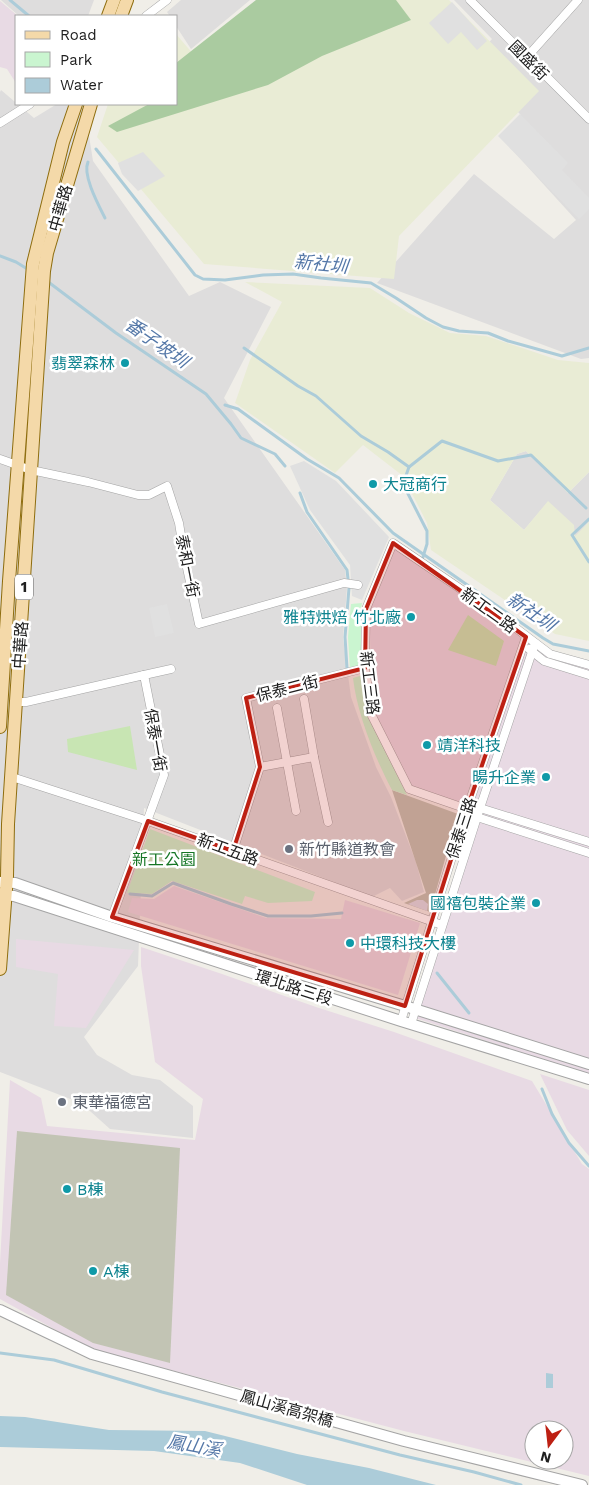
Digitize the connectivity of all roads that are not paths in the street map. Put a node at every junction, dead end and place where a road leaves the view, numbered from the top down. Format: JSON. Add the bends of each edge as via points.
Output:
{"nodes":[{"id":1,"x":114,"y":0,"type":"edge"},
{"id":2,"x":127,"y":0,"type":"edge"},
{"id":3,"x":167,"y":0,"type":"edge"},
{"id":4,"x":470,"y":0,"type":"edge"},
{"id":5,"x":578,"y":0,"type":"edge"},
{"id":6,"x":108,"y":15,"type":"edge"},
{"id":7,"x":121,"y":15,"type":"edge"},
{"id":8,"x":147,"y":15,"type":"edge"},
{"id":9,"x":527,"y":57,"type":"junction"},
{"id":10,"x":28,"y":105,"type":"edge"},
{"id":11,"x":91,"y":105,"type":"edge"},
{"id":12,"x":74,"y":110,"type":"edge"},
{"id":13,"x":589,"y":119,"type":"edge"},
{"id":14,"x":0,"y":123,"type":"edge"},
{"id":15,"x":39,"y":267,"type":"junction"},
{"id":16,"x":0,"y":459,"type":"edge"},
{"id":17,"x":25,"y":468,"type":"junction"},
{"id":18,"x":393,"y":543,"type":"joint"},
{"id":19,"x":358,"y":585,"type":"dead end"},
{"id":20,"x":525,"y":641,"type":"junction"},
{"id":21,"x":534,"y":647,"type":"junction"},
{"id":22,"x":589,"y":665,"type":"edge"},
{"id":23,"x":365,"y":668,"type":"junction"},
{"id":24,"x":171,"y":669,"type":"dead end"},
{"id":25,"x":144,"y":675,"type":"junction"},
{"id":26,"x":589,"y":675,"type":"edge"},
{"id":27,"x":304,"y":699,"type":"dead end"},
{"id":28,"x":16,"y":702,"type":"junction"},
{"id":29,"x":277,"y":708,"type":"dead end"},
{"id":30,"x":0,"y":727,"type":"edge"},
{"id":31,"x":314,"y":757,"type":"junction"},
{"id":32,"x":287,"y":762,"type":"junction"},
{"id":33,"x":260,"y":767,"type":"junction"},
{"id":34,"x":12,"y":777,"type":"junction"},
{"id":35,"x":467,"y":808,"type":"junction"},
{"id":36,"x":480,"y":808,"type":"junction"},
{"id":37,"x":296,"y":812,"type":"dead end"},
{"id":38,"x":477,"y":818,"type":"junction"},
{"id":39,"x":148,"y":821,"type":"junction"},
{"id":40,"x":328,"y":822,"type":"dead end"},
{"id":41,"x":589,"y":842,"type":"edge"},
{"id":42,"x":233,"y":851,"type":"junction"},
{"id":43,"x":589,"y":853,"type":"edge"},
{"id":44,"x":3,"y":882,"type":"edge"},
{"id":45,"x":3,"y":895,"type":"edge"},
{"id":46,"x":112,"y":917,"type":"junction"},
{"id":47,"x":431,"y":922,"type":"junction"},
{"id":48,"x":442,"y":925,"type":"junction"},
{"id":49,"x":0,"y":969,"type":"edge"},
{"id":50,"x":410,"y":1008,"type":"junction"},
{"id":51,"x":406,"y":1023,"type":"junction"},
{"id":52,"x":589,"y":1064,"type":"edge"},
{"id":53,"x":589,"y":1079,"type":"edge"},
{"id":54,"x":0,"y":1310,"type":"edge"},
{"id":55,"x":582,"y":1485,"type":"edge"}],
"edges":[{"from":1,"to":6,"type":"main road"},
{"from":2,"to":7,"type":"main road"},
{"from":3,"to":8,"type":"street"},
{"from":4,"to":9,"type":"street","name":"國盛街"},
{"from":5,"to":9,"type":"street"},
{"from":9,"to":13,"type":"street","name":"國盛街"},
{"from":10,"to":14,"type":"street"},
{"from":11,"to":15,"type":"main road","name":"中華路","number":"1","via":[[47,254]]},
{"from":12,"to":15,"type":"main road","name":"中華路","number":"1","via":[[64,142]]},
{"from":15,"to":17,"type":"main road","name":"中華路","number":"1"},
{"from":16,"to":17,"type":"street"},
{"from":17,"to":19,"type":"street","name":"泰和一街","via":[[138,495],[149,495],[167,486],[180,523],[199,624],[344,583]]},
{"from":17,"to":28,"type":"main road","name":"中華路","number":"1"},
{"from":17,"to":30,"type":"main road","name":"中華路","number":"1","via":[[9,581]]},
{"from":18,"to":20,"type":"street","name":"新工二路","via":[[496,613]]},
{"from":18,"to":23,"type":"street","name":"新工三路","via":[[366,609]]},
{"from":20,"to":21,"type":"street","name":"新工二路"},
{"from":20,"to":35,"type":"street","name":"保泰三路"},
{"from":21,"to":22,"type":"street","name":"新工二路"},
{"from":21,"to":26,"type":"street","name":"新工二路","via":[[544,662]]},
{"from":21,"to":36,"type":"street","name":"保泰三路"},
{"from":23,"to":33,"type":"street","name":"保泰二街","via":[[246,698]]},
{"from":23,"to":35,"type":"street","name":"新工三路","via":[[372,716],[409,789]]},
{"from":24,"to":25,"type":"street"},
{"from":25,"to":28,"type":"street"},
{"from":25,"to":39,"type":"street","name":"保泰一街","via":[[164,775]]},
{"from":27,"to":31,"type":"street"},
{"from":28,"to":34,"type":"main road","name":"中華路","number":"1"},
{"from":29,"to":32,"type":"street"},
{"from":31,"to":32,"type":"street"},
{"from":31,"to":40,"type":"street"},
{"from":32,"to":33,"type":"street"},
{"from":32,"to":37,"type":"street"},
{"from":33,"to":42,"type":"street","name":"保泰二街"},
{"from":34,"to":39,"type":"street","name":"新工五路"},
{"from":34,"to":44,"type":"main road","name":"中華路","number":"1"},
{"from":35,"to":36,"type":"street","name":"新工三路"},
{"from":35,"to":38,"type":"street","name":"新工三路"},
{"from":35,"to":47,"type":"street","name":"保泰三路"},
{"from":36,"to":38,"type":"street","name":"保泰三路"},
{"from":36,"to":41,"type":"street","name":"新工三路"},
{"from":38,"to":43,"type":"street","name":"新工三路"},
{"from":38,"to":48,"type":"street","name":"保泰三路"},
{"from":39,"to":42,"type":"street","name":"新工五路"},
{"from":39,"to":46,"type":"street","name":"保泰一街"},
{"from":42,"to":47,"type":"street","name":"新工五路"},
{"from":44,"to":45,"type":"main road","name":"中華路","number":"1"},
{"from":44,"to":46,"type":"street","name":"環北路三段","via":[[15,883]]},
{"from":45,"to":49,"type":"main road","name":"中華路","number":"1"},
{"from":45,"to":51,"type":"street","name":"環北路三段"},
{"from":46,"to":50,"type":"street","name":"環北路三段"},
{"from":47,"to":48,"type":"street","name":"新工五路"},
{"from":47,"to":50,"type":"street","name":"保泰三路"},
{"from":48,"to":50,"type":"street","name":"保泰三路"},
{"from":50,"to":51,"type":"street","name":"保泰三路"},
{"from":50,"to":52,"type":"street","name":"環北路三段"},
{"from":51,"to":53,"type":"street","name":"環北路三段"},
{"from":54,"to":55,"type":"street","name":"鳳山溪高架橋","via":[[92,1354],[404,1441]]}]}
